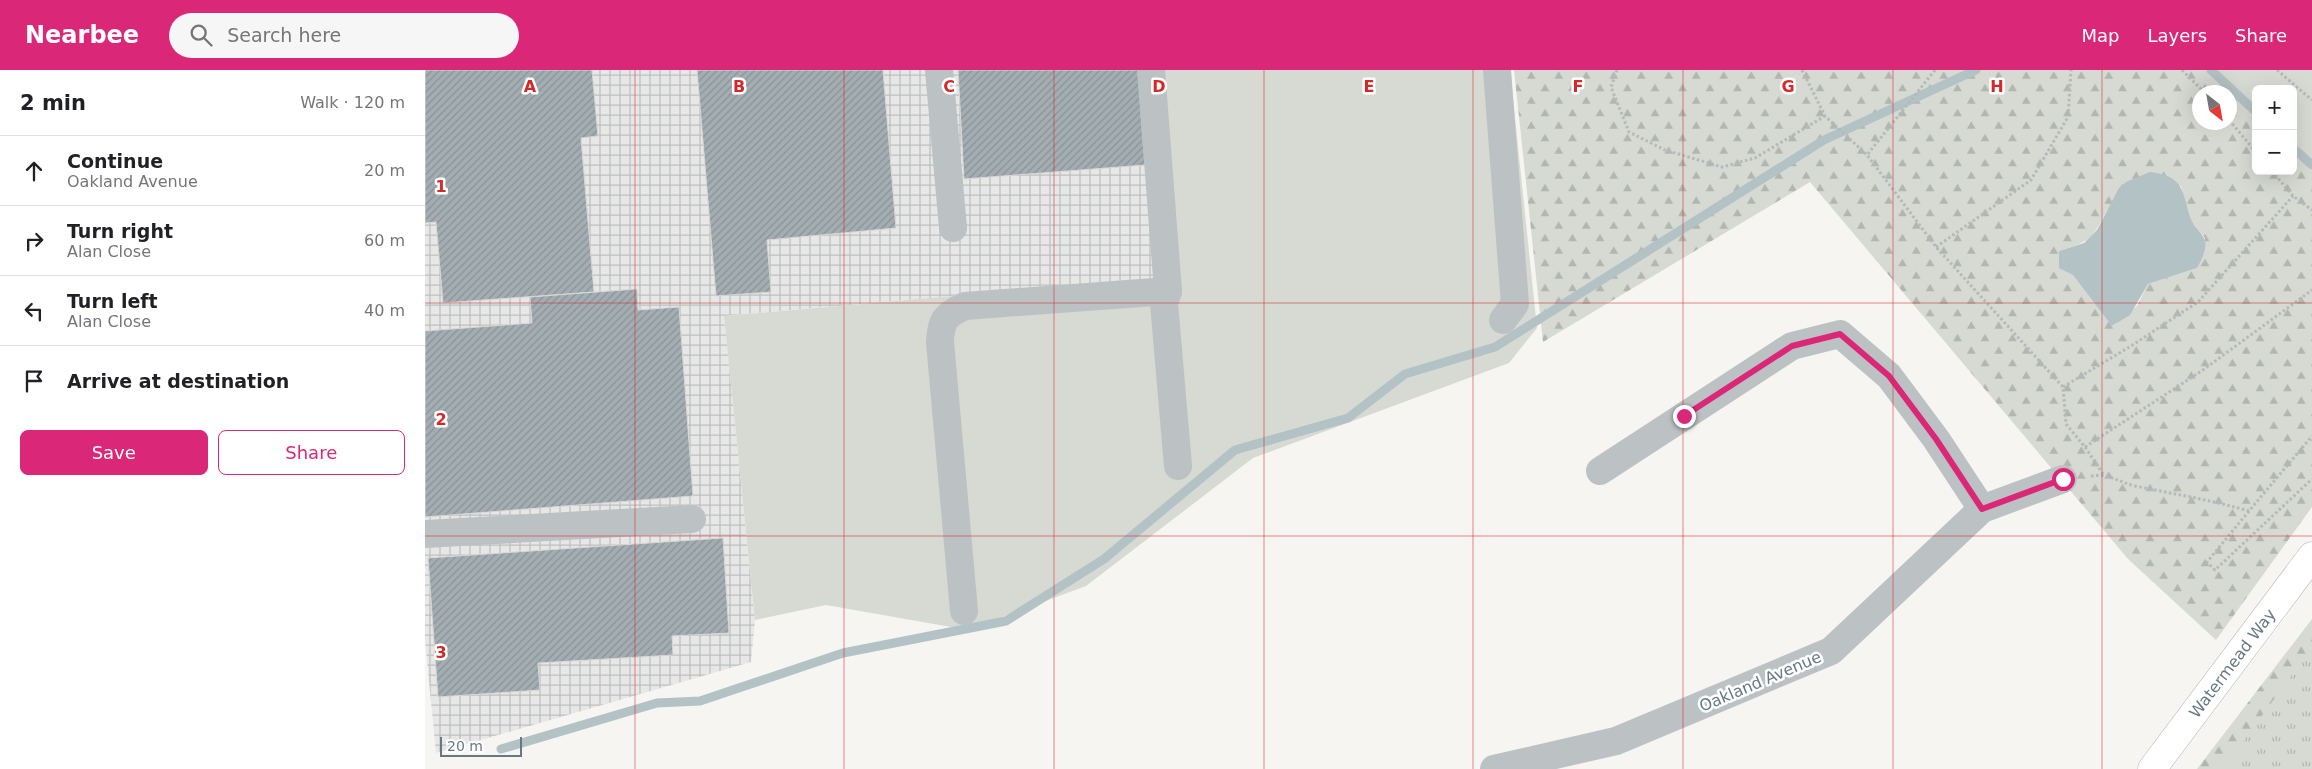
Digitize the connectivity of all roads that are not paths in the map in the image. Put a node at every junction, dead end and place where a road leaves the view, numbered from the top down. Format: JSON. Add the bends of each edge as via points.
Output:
{"nodes":[{"id":1,"x":939,"y":70,"type":"edge"},
{"id":2,"x":1151,"y":70,"type":"edge"},
{"id":3,"x":1497,"y":70,"type":"edge"},
{"id":4,"x":953,"y":228,"type":"dead end"},
{"id":5,"x":1168,"y":290,"type":"junction"},
{"id":6,"x":1503,"y":320,"type":"dead end"},
{"id":7,"x":1178,"y":466,"type":"dead end"},
{"id":8,"x":1600,"y":471,"type":"dead end"},
{"id":9,"x":2063,"y":479,"type":"road end"},
{"id":10,"x":1982,"y":509,"type":"junction"},
{"id":11,"x":692,"y":519,"type":"dead end"},
{"id":12,"x":425,"y":534,"type":"edge"},
{"id":13,"x":2312,"y":556,"type":"edge"},
{"id":14,"x":964,"y":611,"type":"dead end"},
{"id":15,"x":1494,"y":769,"type":"edge"},
{"id":16,"x":2152,"y":769,"type":"edge"}],
"edges":[{"from":1,"to":4,"type":"street"},
{"from":2,"to":5,"type":"street"},
{"from":3,"to":6,"type":"street","via":[[1515,304]]},
{"from":5,"to":7,"type":"street","via":[[1164,303]]},
{"from":5,"to":14,"type":"street","via":[[965,306],[951,312],[941,324]]},
{"from":8,"to":10,"type":"street","via":[[1792,346],[1840,334],[1889,376]]},
{"from":9,"to":10,"type":"street","name":"Oakland Avenue"},
{"from":10,"to":15,"type":"street","name":"Oakland Avenue","via":[[1831,651],[1616,741]]},
{"from":11,"to":12,"type":"street"},
{"from":13,"to":16,"type":"highway","name":"Watermead Way"}]}
